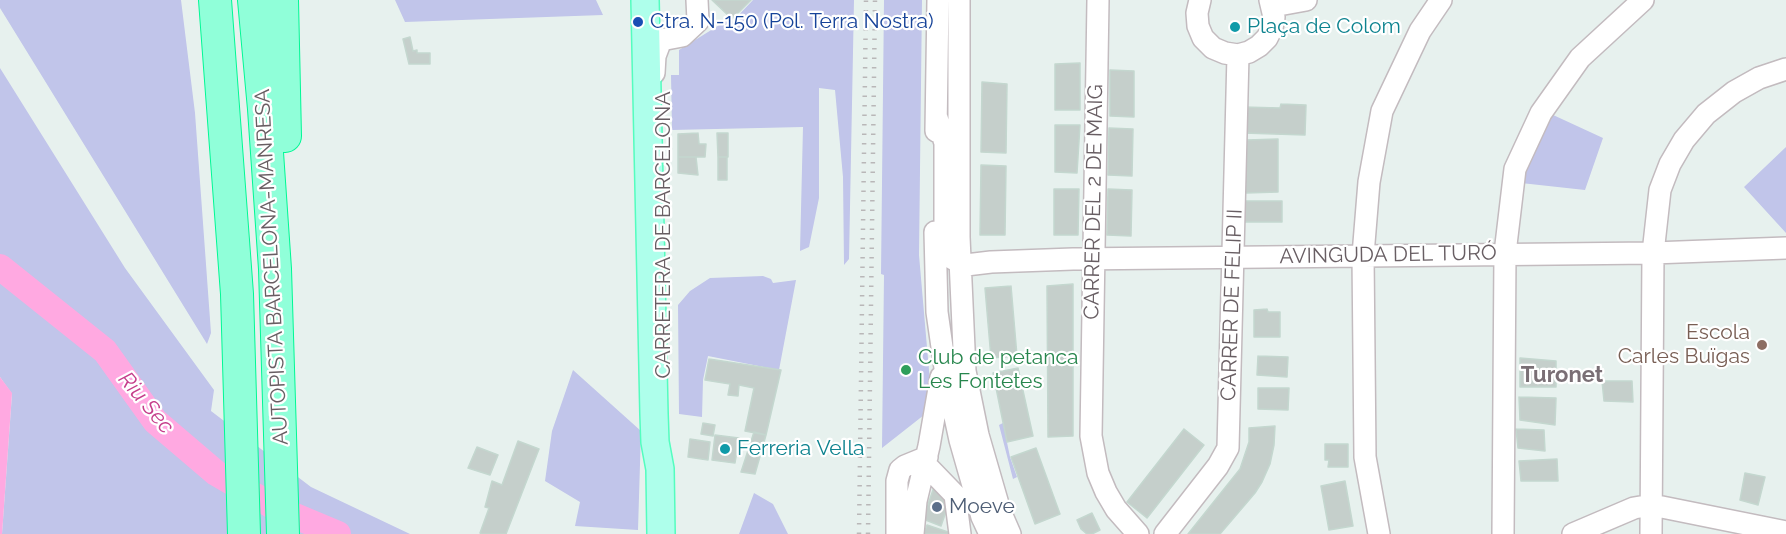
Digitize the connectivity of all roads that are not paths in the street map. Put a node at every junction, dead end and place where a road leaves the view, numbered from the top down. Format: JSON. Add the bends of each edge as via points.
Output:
{"nodes":[{"id":1,"x":203,"y":0,"type":"edge"},
{"id":2,"x":215,"y":0,"type":"edge"},
{"id":3,"x":254,"y":0,"type":"edge"},
{"id":4,"x":282,"y":0,"type":"edge"},
{"id":5,"x":645,"y":0,"type":"edge"},
{"id":6,"x":661,"y":0,"type":"edge"},
{"id":7,"x":697,"y":0,"type":"edge"},
{"id":8,"x":938,"y":0,"type":"edge"},
{"id":9,"x":960,"y":0,"type":"edge"},
{"id":10,"x":1098,"y":0,"type":"edge"},
{"id":11,"x":1200,"y":0,"type":"edge"},
{"id":12,"x":1306,"y":0,"type":"edge"},
{"id":13,"x":1441,"y":0,"type":"edge"},
{"id":14,"x":1643,"y":0,"type":"edge"},
{"id":15,"x":1271,"y":3,"type":"edge"},
{"id":16,"x":662,"y":40,"type":"junction"},
{"id":17,"x":1238,"y":55,"type":"junction"},
{"id":18,"x":1786,"y":69,"type":"edge"},
{"id":19,"x":222,"y":76,"type":"junction"},
{"id":20,"x":646,"y":103,"type":"junction"},
{"id":21,"x":936,"y":118,"type":"junction"},
{"id":22,"x":649,"y":218,"type":"junction"},
{"id":23,"x":1786,"y":248,"type":"edge"},
{"id":24,"x":1505,"y":253,"type":"junction"},
{"id":25,"x":1653,"y":253,"type":"junction"},
{"id":26,"x":1363,"y":255,"type":"junction"},
{"id":27,"x":1233,"y":258,"type":"junction"},
{"id":28,"x":1093,"y":260,"type":"junction"},
{"id":29,"x":972,"y":262,"type":"junction"},
{"id":30,"x":665,"y":271,"type":"junction"},
{"id":31,"x":278,"y":338,"type":"junction"},
{"id":32,"x":652,"y":339,"type":"junction"},
{"id":33,"x":944,"y":356,"type":"junction"},
{"id":34,"x":956,"y":377,"type":"junction"},
{"id":35,"x":927,"y":457,"type":"junction"},
{"id":36,"x":660,"y":469,"type":"junction"},
{"id":37,"x":1652,"y":505,"type":"junction"},
{"id":38,"x":908,"y":530,"type":"edge"},
{"id":39,"x":1786,"y":532,"type":"edge"},
{"id":40,"x":244,"y":534,"type":"edge"},
{"id":41,"x":283,"y":534,"type":"edge"},
{"id":42,"x":661,"y":534,"type":"edge"},
{"id":43,"x":960,"y":534,"type":"edge"},
{"id":44,"x":990,"y":534,"type":"edge"},
{"id":45,"x":1011,"y":534,"type":"edge"},
{"id":46,"x":1138,"y":534,"type":"edge"},
{"id":47,"x":1165,"y":534,"type":"edge"},
{"id":48,"x":1380,"y":534,"type":"edge"},
{"id":49,"x":1503,"y":534,"type":"edge"},
{"id":50,"x":1573,"y":534,"type":"edge"},
{"id":51,"x":1651,"y":534,"type":"edge"}],
"edges":[{"from":1,"to":19,"type":"highway"},
{"from":2,"to":19,"type":"highway","name":"AUTOPISTA BARCELONA-MANRESA"},
{"from":3,"to":31,"type":"highway","name":"AUTOPISTA BARCELONA-MANRESA"},
{"from":4,"to":31,"type":"highway","via":[[286,244]]},
{"from":5,"to":20,"type":"main road","name":"CARRETERA DE BARCELONA"},
{"from":6,"to":16,"type":"main road","name":"CARRETERA DE BARCELONA"},
{"from":7,"to":16,"type":"street","via":[[698,21],[682,36]]},
{"from":8,"to":21,"type":"street"},
{"from":9,"to":29,"type":"street","via":[[959,237],[969,248]]},
{"from":10,"to":28,"type":"street","name":"CARRER DEL 2 DE MAIG"},
{"from":11,"to":17,"type":"street","via":[[1198,26],[1203,38],[1213,48]]},
{"from":12,"to":15,"type":"street"},
{"from":13,"to":26,"type":"street","via":[[1420,31],[1382,111],[1369,182]]},
{"from":14,"to":24,"type":"street","via":[[1580,58],[1541,113],[1515,169]]},
{"from":15,"to":17,"type":"street","via":[[1274,17],[1267,38]]},
{"from":16,"to":20,"type":"street"},
{"from":16,"to":30,"type":"main road","name":"CARRETERA DE BARCELONA"},
{"from":17,"to":27,"type":"street","name":"CARRER DE FELIP II"},
{"from":18,"to":25,"type":"street","via":[[1734,92],[1706,114],[1684,140],[1660,189]]},
{"from":19,"to":40,"type":"highway","name":"AUTOPISTA BARCELONA-MANRESA","via":[[237,294]]},
{"from":20,"to":22,"type":"main road","name":"CARRETERA DE BARCELONA"},
{"from":21,"to":29,"type":"street","via":[[945,144],[945,246],[953,259]]},
{"from":21,"to":33,"type":"street","via":[[937,312]]},
{"from":22,"to":30,"type":"main road","via":[[656,237],[657,258]]},
{"from":22,"to":32,"type":"main road","name":"CARRETERA DE BARCELONA"},
{"from":23,"to":25,"type":"street","name":"AVINGUDA DEL TURÓ"},
{"from":24,"to":25,"type":"street","name":"AVINGUDA DEL TURÓ"},
{"from":24,"to":26,"type":"street","name":"AVINGUDA DEL TURÓ"},
{"from":24,"to":49,"type":"street"},
{"from":25,"to":37,"type":"street"},
{"from":26,"to":27,"type":"street","name":"AVINGUDA DEL TURÓ"},
{"from":26,"to":48,"type":"street","via":[[1365,458]]},
{"from":27,"to":28,"type":"street","name":"AVINGUDA DEL TURÓ"},
{"from":27,"to":47,"type":"street","name":"CARRER DE FELIP II","via":[[1228,448]]},
{"from":28,"to":29,"type":"street","name":"AVINGUDA DEL TURÓ"},
{"from":28,"to":46,"type":"street","name":"CARRER DEL 2 DE MAIG","via":[[1093,453],[1106,492]]},
{"from":29,"to":34,"type":"street","via":[[968,293],[975,356]]},
{"from":29,"to":34,"type":"street","via":[[946,277],[944,321]]},
{"from":30,"to":32,"type":"main road","via":[[658,289]]},
{"from":30,"to":36,"type":"main road","name":"CARRETERA DE BARCELONA","via":[[666,442]]},
{"from":31,"to":41,"type":"highway","name":"AUTOPISTA BARCELONA-MANRESA"},
{"from":32,"to":36,"type":"main road","name":"CARRETERA DE BARCELONA","via":[[655,442]]},
{"from":33,"to":34,"type":"street"},
{"from":33,"to":35,"type":"street"},
{"from":34,"to":44,"type":"street","via":[[960,440]]},
{"from":34,"to":45,"type":"street"},
{"from":35,"to":38,"type":"street"},
{"from":35,"to":38,"type":"street","via":[[920,448],[910,452],[897,481]]},
{"from":35,"to":43,"type":"street","via":[[955,495]]},
{"from":36,"to":42,"type":"main road","name":"CARRETERA DE BARCELONA"},
{"from":37,"to":39,"type":"street"},
{"from":37,"to":50,"type":"street","via":[[1634,508]]},
{"from":37,"to":51,"type":"street"}]}
